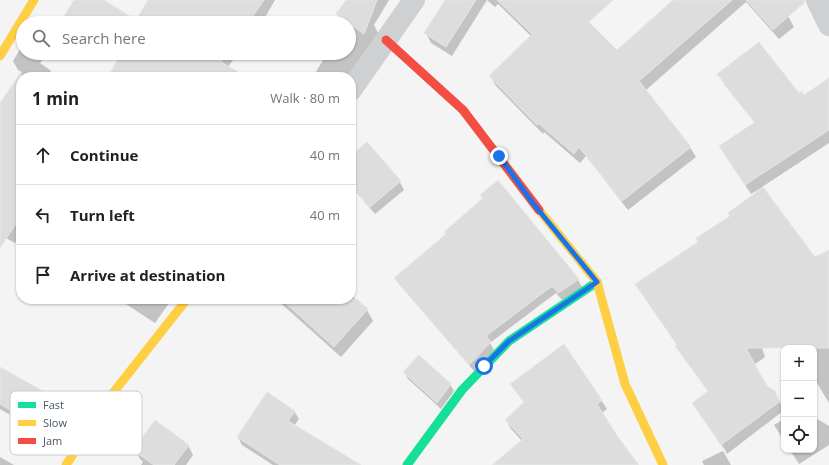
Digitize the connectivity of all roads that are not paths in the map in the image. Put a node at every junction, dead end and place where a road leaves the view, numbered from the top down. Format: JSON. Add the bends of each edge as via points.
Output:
{"nodes":[{"id":1,"x":34,"y":0,"type":"edge"},
{"id":2,"x":414,"y":0,"type":"edge"},
{"id":3,"x":817,"y":0,"type":"edge"},
{"id":4,"x":24,"y":16,"type":"edge"},
{"id":5,"x":829,"y":25,"type":"edge"},
{"id":6,"x":16,"y":30,"type":"edge"},
{"id":7,"x":386,"y":40,"type":"junction"},
{"id":8,"x":0,"y":56,"type":"edge"},
{"id":9,"x":356,"y":83,"type":"edge"},
{"id":10,"x":597,"y":282,"type":"junction"},
{"id":11,"x":183,"y":304,"type":"edge"},
{"id":12,"x":115,"y":391,"type":"edge"},
{"id":13,"x":73,"y":455,"type":"edge"},
{"id":14,"x":66,"y":465,"type":"edge"},
{"id":15,"x":407,"y":465,"type":"edge"},
{"id":16,"x":663,"y":465,"type":"edge"}],
"edges":[{"from":1,"to":4,"type":"street"},
{"from":2,"to":7,"type":"street"},
{"from":3,"to":5,"type":"street"},
{"from":6,"to":8,"type":"street"},
{"from":7,"to":9,"type":"street"},
{"from":7,"to":10,"type":"street","via":[[463,110],[532,202]]},
{"from":10,"to":15,"type":"street","via":[[509,341],[462,390]]},
{"from":10,"to":16,"type":"street","via":[[625,384]]},
{"from":11,"to":12,"type":"street"},
{"from":13,"to":14,"type":"street"}]}
